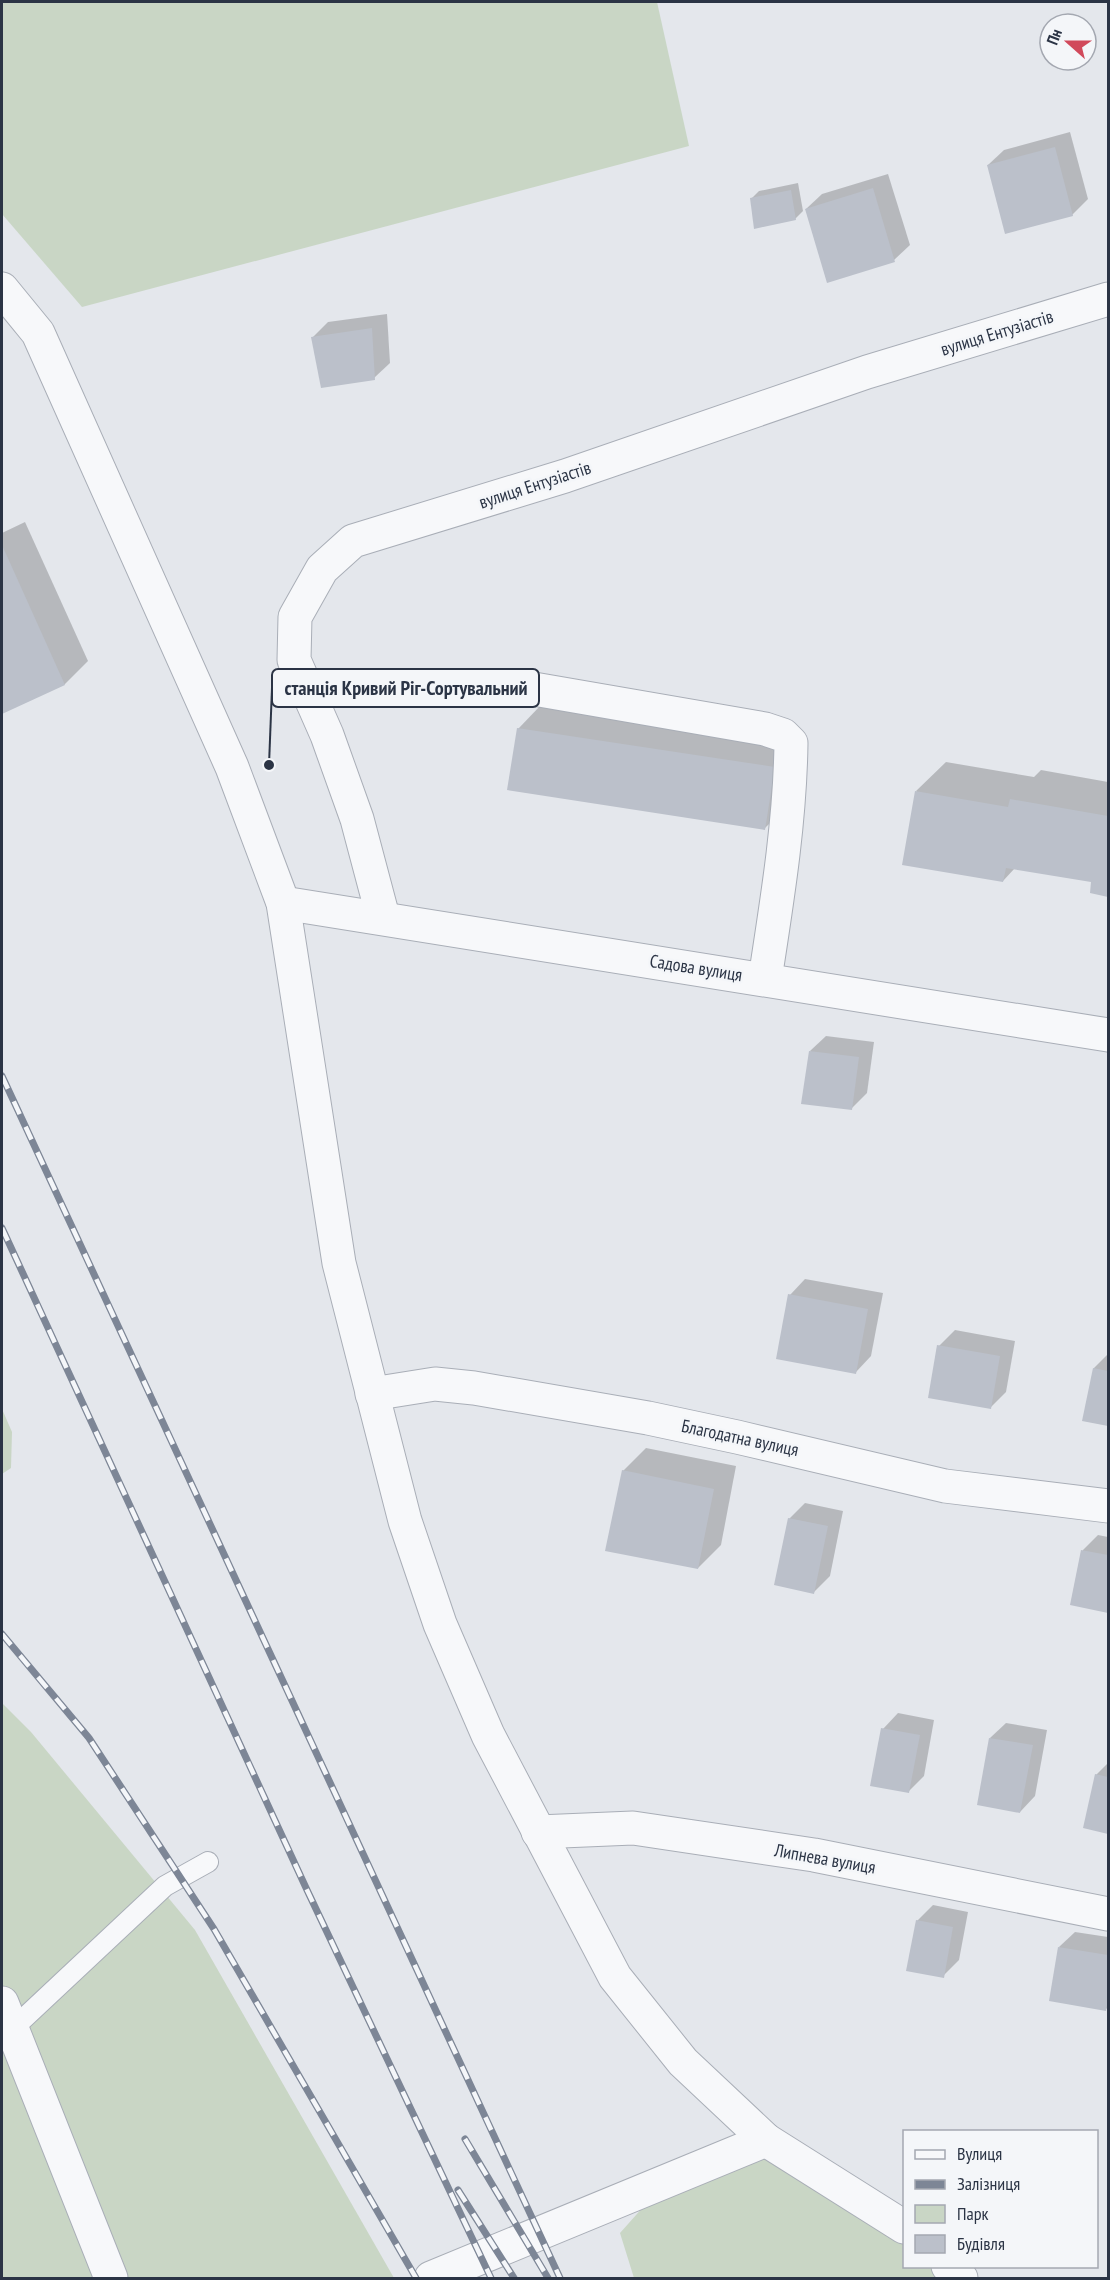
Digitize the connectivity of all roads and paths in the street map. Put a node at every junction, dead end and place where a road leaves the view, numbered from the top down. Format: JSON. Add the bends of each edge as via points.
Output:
{"nodes":[{"id":1,"x":2,"y":289,"type":"edge"},
{"id":2,"x":1108,"y":299,"type":"edge"},
{"id":3,"x":528,"y":688,"type":"dead end"},
{"id":4,"x":283,"y":903,"type":"junction"},
{"id":5,"x":383,"y":917,"type":"junction"},
{"id":6,"x":765,"y":979,"type":"junction"},
{"id":7,"x":1108,"y":1035,"type":"edge"},
{"id":8,"x":372,"y":1394,"type":"junction"},
{"id":9,"x":1108,"y":1506,"type":"edge"},
{"id":10,"x":538,"y":1832,"type":"junction"},
{"id":11,"x":208,"y":1862,"type":"dead end"},
{"id":12,"x":1108,"y":1914,"type":"edge"},
{"id":13,"x":5,"y":2023,"type":"edge"},
{"id":14,"x":766,"y":2140,"type":"junction"},
{"id":15,"x":903,"y":2226,"type":"edge"},
{"id":16,"x":111,"y":2278,"type":"edge"},
{"id":17,"x":431,"y":2278,"type":"edge"}],
"edges":[{"from":1,"to":4,"type":"street","via":[[38,333],[232,768]]},
{"from":2,"to":5,"type":"street","name":"вулиця Ентузіастів","via":[[867,372],[554,480],[353,541],[322,569],[295,617],[294,660],[327,735],[357,819]]},
{"from":3,"to":6,"type":"street","via":[[765,729],[783,735],[791,743],[782,867]]},
{"from":4,"to":5,"type":"street","name":"Садова вулиця"},
{"from":4,"to":8,"type":"street","via":[[339,1263]]},
{"from":5,"to":6,"type":"street","name":"Садова вулиця"},
{"from":6,"to":7,"type":"street","name":"Садова вулиця"},
{"from":8,"to":9,"type":"street","name":"Благодатна вулиця","via":[[435,1384],[474,1389],[648,1418],[945,1486]]},
{"from":8,"to":10,"type":"street","via":[[405,1521],[440,1624],[488,1735]]},
{"from":10,"to":12,"type":"street","name":"Липнева вулиця","via":[[633,1828],[814,1855]]},
{"from":10,"to":14,"type":"street","via":[[615,1977],[683,2062]]},
{"from":11,"to":13,"type":"lane","via":[[165,1886]]},
{"from":13,"to":16,"type":"street"},
{"from":14,"to":15,"type":"street"},
{"from":14,"to":17,"type":"street"}]}
